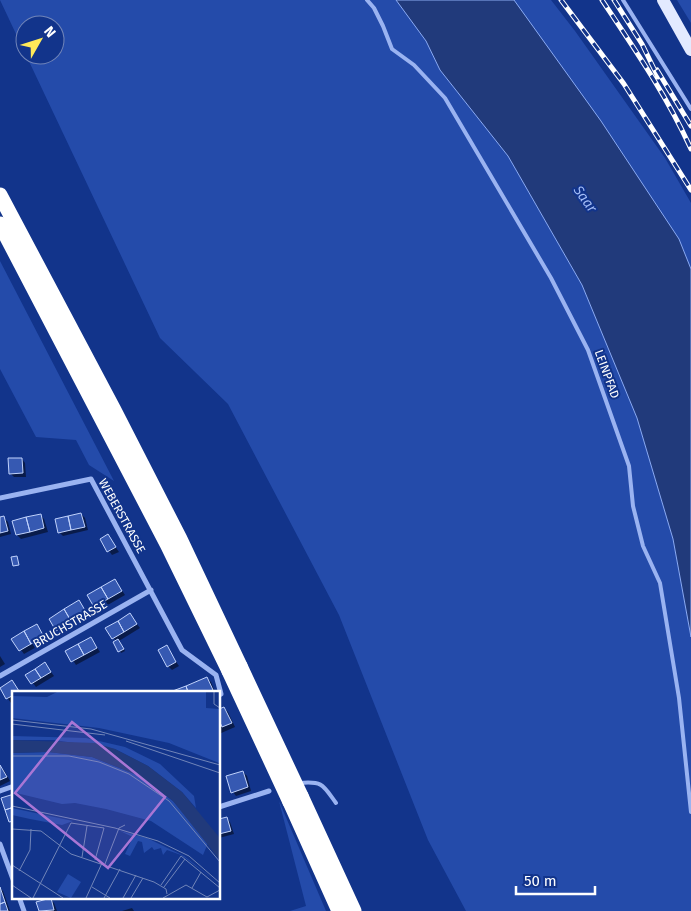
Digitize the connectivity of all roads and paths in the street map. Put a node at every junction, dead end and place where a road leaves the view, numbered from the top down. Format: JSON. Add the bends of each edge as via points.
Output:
{"nodes":[{"id":1,"x":367,"y":0,"type":"edge"},
{"id":2,"x":623,"y":0,"type":"edge"},
{"id":3,"x":663,"y":0,"type":"edge"},
{"id":4,"x":691,"y":50,"type":"edge"},
{"id":5,"x":691,"y":109,"type":"edge"},
{"id":6,"x":0,"y":195,"type":"edge"},
{"id":7,"x":0,"y":224,"type":"edge"},
{"id":8,"x":0,"y":498,"type":"edge"},
{"id":9,"x":151,"y":590,"type":"junction"},
{"id":10,"x":234,"y":668,"type":"junction"},
{"id":11,"x":0,"y":676,"type":"edge"},
{"id":12,"x":219,"y":691,"type":"edge"},
{"id":13,"x":256,"y":714,"type":"dead end"},
{"id":14,"x":290,"y":784,"type":"junction"},
{"id":15,"x":12,"y":787,"type":"edge"},
{"id":16,"x":0,"y":791,"type":"edge"},
{"id":17,"x":269,"y":791,"type":"joint"},
{"id":18,"x":296,"y":799,"type":"junction"},
{"id":19,"x":336,"y":803,"type":"dead end"},
{"id":20,"x":220,"y":807,"type":"edge"},
{"id":21,"x":691,"y":812,"type":"edge"},
{"id":22,"x":0,"y":844,"type":"edge"},
{"id":23,"x":2,"y":855,"type":"edge"},
{"id":24,"x":12,"y":874,"type":"edge"},
{"id":25,"x":19,"y":898,"type":"edge"},
{"id":26,"x":24,"y":911,"type":"edge"},
{"id":27,"x":339,"y":911,"type":"edge"},
{"id":28,"x":354,"y":911,"type":"edge"}],
"edges":[{"from":1,"to":21,"type":"lane","name":"LEINPFAD","via":[[374,8],[392,49],[414,65],[446,98],[551,278],[588,350],[629,466],[633,506],[643,546],[660,583],[679,698]]},
{"from":2,"to":5,"type":"lane"},
{"from":3,"to":4,"type":"main road"},
{"from":6,"to":10,"type":"highway","via":[[180,539]]},
{"from":7,"to":10,"type":"highway"},
{"from":8,"to":9,"type":"street","name":"WEBERSTRASSE","via":[[91,479]]},
{"from":9,"to":11,"type":"street","name":"BRUCHSTRASSE"},
{"from":9,"to":12,"type":"street","via":[[182,650],[216,674]]},
{"from":10,"to":18,"type":"highway","bridge":true},
{"from":13,"to":14,"type":"lane"},
{"from":14,"to":17,"type":"lane"},
{"from":14,"to":19,"type":"lane","via":[[313,782],[324,785]]},
{"from":15,"to":16,"type":"street"},
{"from":17,"to":20,"type":"street"},
{"from":18,"to":27,"type":"highway"},
{"from":18,"to":28,"type":"highway"},
{"from":22,"to":23,"type":"street"},
{"from":23,"to":24,"type":"street"},
{"from":25,"to":26,"type":"street"}]}
